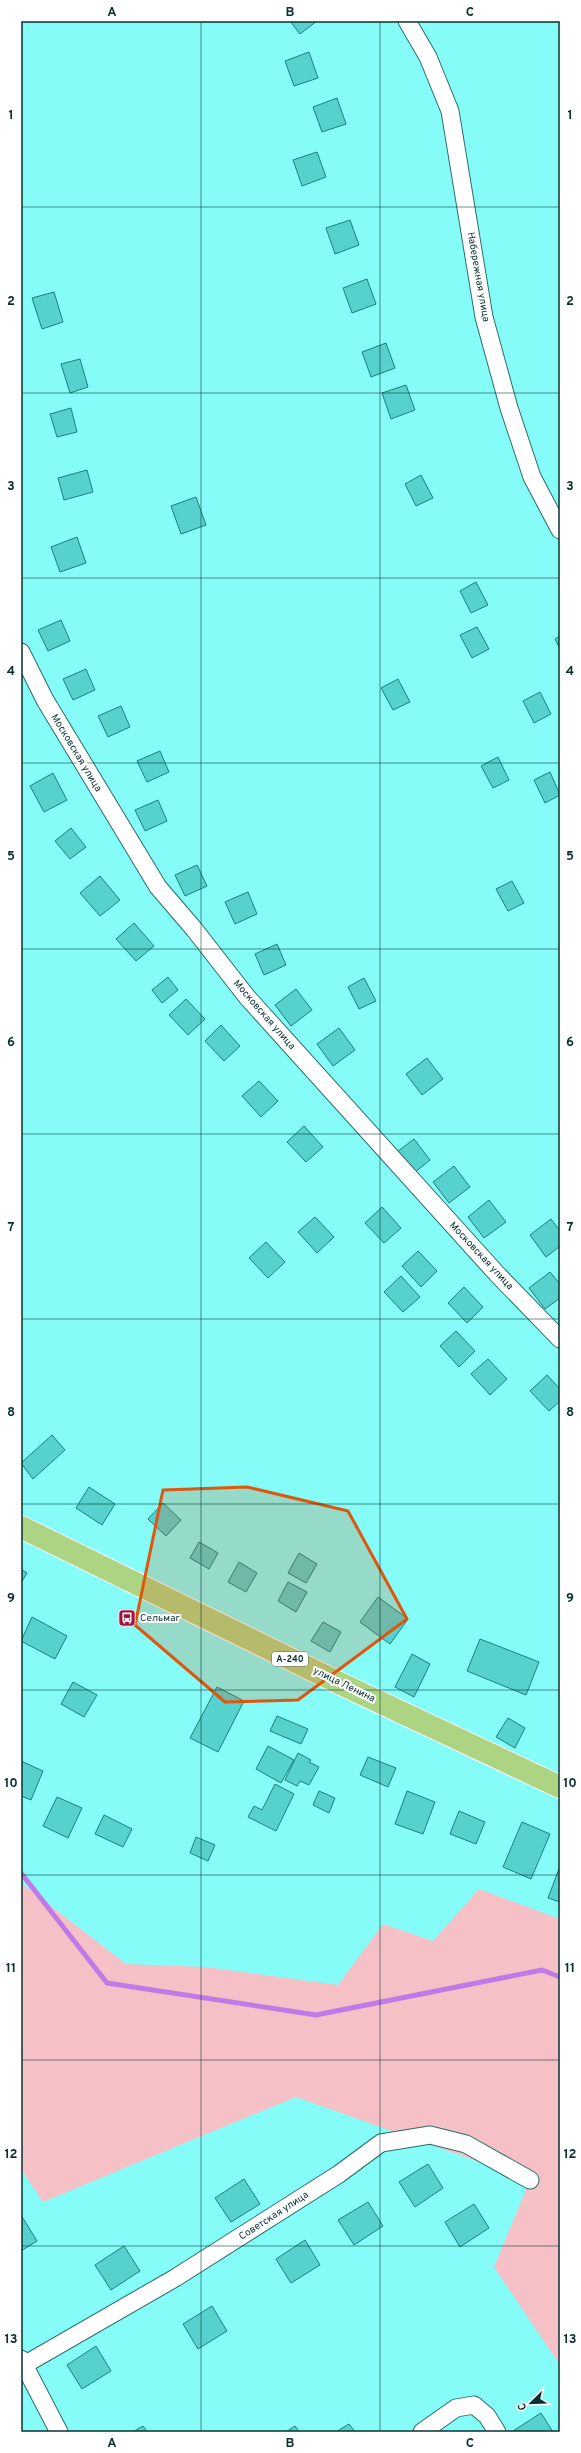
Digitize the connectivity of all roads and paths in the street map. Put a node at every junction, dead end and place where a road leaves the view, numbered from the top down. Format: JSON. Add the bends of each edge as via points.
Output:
{"nodes":[{"id":1,"x":407,"y":21,"type":"edge"},
{"id":2,"x":560,"y":530,"type":"edge"},
{"id":3,"x":23,"y":662,"type":"edge"},
{"id":4,"x":560,"y":1339,"type":"edge"},
{"id":5,"x":21,"y":1527,"type":"edge"},
{"id":6,"x":560,"y":1787,"type":"edge"},
{"id":7,"x":530,"y":2180,"type":"dead end"},
{"id":8,"x":23,"y":2362,"type":"edge"},
{"id":9,"x":59,"y":2432,"type":"edge"},
{"id":10,"x":422,"y":2432,"type":"edge"},
{"id":11,"x":497,"y":2432,"type":"edge"}],
"edges":[{"from":1,"to":2,"type":"street","name":"Набережная улица","via":[[428,57],[450,111],[484,317],[509,408],[532,477]]},
{"from":3,"to":4,"type":"street","name":"Московская улица","via":[[158,887],[247,997],[497,1274]]},
{"from":5,"to":6,"type":"main road","name":"улица Ленина","number":"А-240"},
{"from":7,"to":8,"type":"street","name":"Советская улица","via":[[466,2144],[430,2135],[381,2143],[339,2174],[188,2270]]},
{"from":8,"to":9,"type":"street","name":"Советская улица"},
{"from":10,"to":11,"type":"street","via":[[456,2408],[474,2405],[487,2416]]}]}
